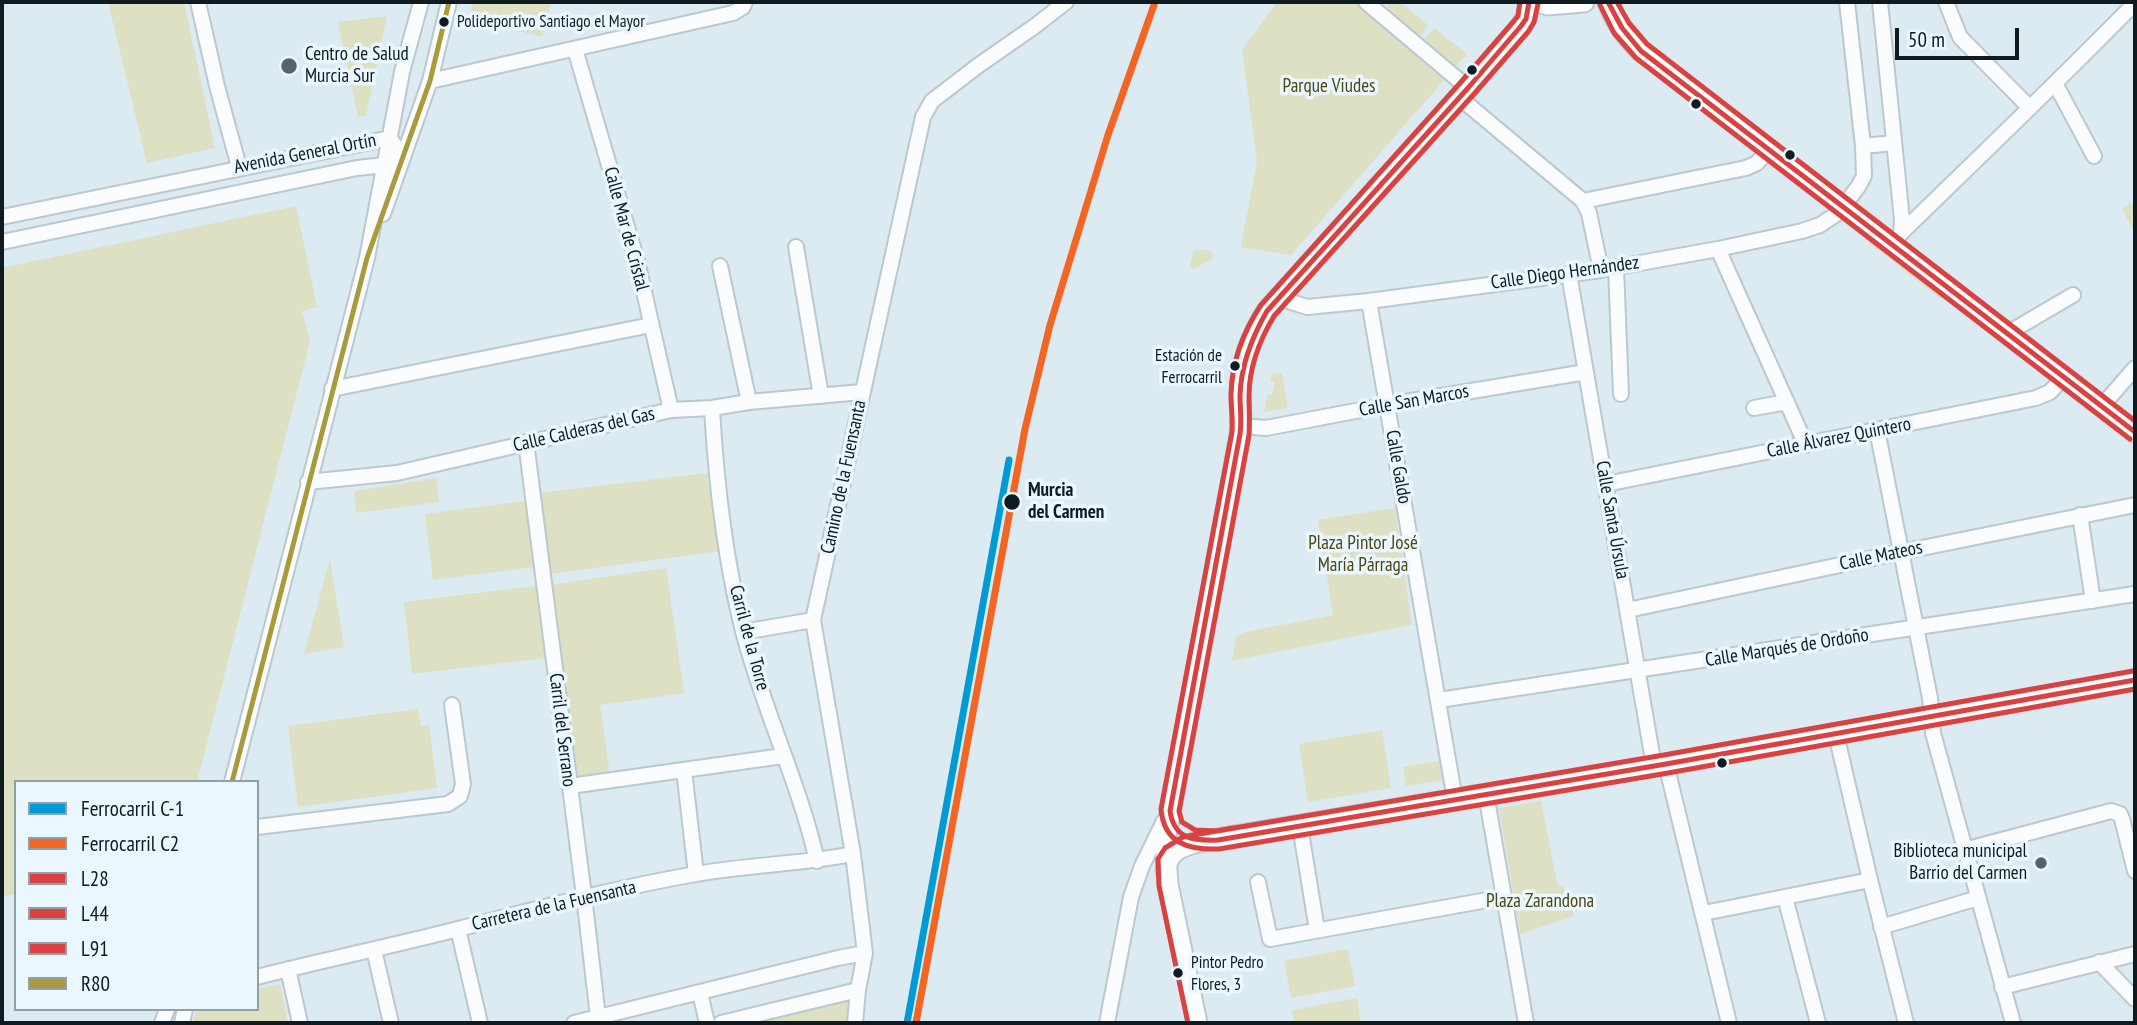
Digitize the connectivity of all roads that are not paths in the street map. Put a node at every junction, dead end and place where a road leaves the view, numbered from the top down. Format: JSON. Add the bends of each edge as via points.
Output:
{"nodes":[{"id":1,"x":198,"y":2,"type":"edge"},
{"id":2,"x":421,"y":2,"type":"edge"},
{"id":3,"x":449,"y":2,"type":"edge"},
{"id":4,"x":745,"y":2,"type":"edge"},
{"id":5,"x":1066,"y":2,"type":"edge"},
{"id":6,"x":1366,"y":2,"type":"edge"},
{"id":7,"x":1529,"y":2,"type":"edge"},
{"id":8,"x":1537,"y":2,"type":"edge"},
{"id":9,"x":1584,"y":2,"type":"edge"},
{"id":10,"x":1608,"y":2,"type":"edge"},
{"id":11,"x":1847,"y":2,"type":"edge"},
{"id":12,"x":1880,"y":2,"type":"edge"},
{"id":13,"x":1946,"y":2,"type":"edge"},
{"id":14,"x":2135,"y":3,"type":"edge"},
{"id":15,"x":575,"y":49,"type":"junction"},
{"id":16,"x":430,"y":81,"type":"junction"},
{"id":17,"x":2056,"y":85,"type":"junction"},
{"id":18,"x":1464,"y":93,"type":"junction"},
{"id":19,"x":2030,"y":108,"type":"junction"},
{"id":20,"x":390,"y":138,"type":"junction"},
{"id":21,"x":1894,"y":143,"type":"junction"},
{"id":22,"x":1863,"y":146,"type":"junction"},
{"id":23,"x":1769,"y":149,"type":"junction"},
{"id":24,"x":2094,"y":156,"type":"dead end"},
{"id":25,"x":403,"y":158,"type":"junction"},
{"id":26,"x":385,"y":165,"type":"junction"},
{"id":27,"x":239,"y":167,"type":"junction"},
{"id":28,"x":1583,"y":201,"type":"junction"},
{"id":29,"x":1844,"y":206,"type":"junction"},
{"id":30,"x":2,"y":217,"type":"edge"},
{"id":31,"x":1897,"y":238,"type":"junction"},
{"id":32,"x":2,"y":242,"type":"edge"},
{"id":33,"x":796,"y":247,"type":"dead end"},
{"id":34,"x":1718,"y":249,"type":"junction"},
{"id":35,"x":367,"y":258,"type":"junction"},
{"id":36,"x":720,"y":266,"type":"dead end"},
{"id":37,"x":1609,"y":268,"type":"junction"},
{"id":38,"x":1569,"y":274,"type":"junction"},
{"id":39,"x":2073,"y":295,"type":"dead end"},
{"id":40,"x":1279,"y":298,"type":"junction"},
{"id":41,"x":1369,"y":301,"type":"junction"},
{"id":42,"x":651,"y":325,"type":"junction"},
{"id":43,"x":2008,"y":333,"type":"junction"},
{"id":44,"x":2135,"y":368,"type":"edge"},
{"id":45,"x":1586,"y":372,"type":"junction"},
{"id":46,"x":2064,"y":377,"type":"junction"},
{"id":47,"x":332,"y":389,"type":"junction"},
{"id":48,"x":862,"y":392,"type":"junction"},
{"id":49,"x":1621,"y":394,"type":"dead end"},
{"id":50,"x":821,"y":396,"type":"junction"},
{"id":51,"x":749,"y":402,"type":"junction"},
{"id":52,"x":1787,"y":402,"type":"junction"},
{"id":53,"x":1387,"y":405,"type":"junction"},
{"id":54,"x":2102,"y":406,"type":"junction"},
{"id":55,"x":712,"y":408,"type":"junction"},
{"id":56,"x":1754,"y":408,"type":"dead end"},
{"id":57,"x":671,"y":410,"type":"junction"},
{"id":58,"x":1242,"y":426,"type":"junction"},
{"id":59,"x":1877,"y":430,"type":"junction"},
{"id":60,"x":2135,"y":432,"type":"edge"},
{"id":61,"x":526,"y":442,"type":"junction"},
{"id":62,"x":1806,"y":445,"type":"junction"},
{"id":63,"x":308,"y":482,"type":"junction"},
{"id":64,"x":1606,"y":484,"type":"junction"},
{"id":65,"x":2135,"y":505,"type":"edge"},
{"id":66,"x":2080,"y":515,"type":"junction"},
{"id":67,"x":1901,"y":552,"type":"junction"},
{"id":68,"x":2135,"y":594,"type":"edge"},
{"id":69,"x":2093,"y":601,"type":"junction"},
{"id":70,"x":1628,"y":610,"type":"junction"},
{"id":71,"x":813,"y":620,"type":"junction"},
{"id":72,"x":1916,"y":627,"type":"junction"},
{"id":73,"x":743,"y":632,"type":"junction"},
{"id":74,"x":1639,"y":671,"type":"junction"},
{"id":75,"x":2135,"y":680,"type":"edge"},
{"id":76,"x":1439,"y":700,"type":"junction"},
{"id":77,"x":452,"y":705,"type":"dead end"},
{"id":78,"x":1931,"y":717,"type":"junction"},
{"id":79,"x":1836,"y":734,"type":"junction"},
{"id":80,"x":783,"y":756,"type":"junction"},
{"id":81,"x":1660,"y":765,"type":"junction"},
{"id":82,"x":680,"y":770,"type":"junction"},
{"id":83,"x":233,"y":780,"type":"edge"},
{"id":84,"x":570,"y":786,"type":"junction"},
{"id":85,"x":1486,"y":794,"type":"junction"},
{"id":86,"x":1455,"y":800,"type":"junction"},
{"id":87,"x":1170,"y":811,"type":"junction"},
{"id":88,"x":1300,"y":826,"type":"junction"},
{"id":89,"x":259,"y":827,"type":"edge"},
{"id":90,"x":1211,"y":840,"type":"junction"},
{"id":91,"x":1964,"y":850,"type":"junction"},
{"id":92,"x":1147,"y":853,"type":"junction"},
{"id":93,"x":853,"y":854,"type":"junction"},
{"id":94,"x":817,"y":861,"type":"junction"},
{"id":95,"x":2135,"y":871,"type":"edge"},
{"id":96,"x":1166,"y":872,"type":"junction"},
{"id":97,"x":696,"y":874,"type":"junction"},
{"id":98,"x":1870,"y":880,"type":"junction"},
{"id":99,"x":1258,"y":882,"type":"dead end"},
{"id":100,"x":584,"y":896,"type":"junction"},
{"id":101,"x":1504,"y":897,"type":"junction"},
{"id":102,"x":1785,"y":897,"type":"junction"},
{"id":103,"x":1978,"y":898,"type":"junction"},
{"id":104,"x":1704,"y":913,"type":"junction"},
{"id":105,"x":1881,"y":927,"type":"junction"},
{"id":106,"x":458,"y":929,"type":"junction"},
{"id":107,"x":1317,"y":930,"type":"junction"},
{"id":108,"x":374,"y":950,"type":"junction"},
{"id":109,"x":865,"y":953,"type":"junction"},
{"id":110,"x":2135,"y":954,"type":"edge"},
{"id":111,"x":2099,"y":962,"type":"junction"},
{"id":112,"x":288,"y":969,"type":"junction"},
{"id":113,"x":259,"y":976,"type":"edge"},
{"id":114,"x":2002,"y":987,"type":"junction"},
{"id":115,"x":858,"y":990,"type":"junction"},
{"id":116,"x":701,"y":993,"type":"junction"},
{"id":117,"x":2135,"y":999,"type":"edge"},
{"id":118,"x":598,"y":1017,"type":"junction"},
{"id":119,"x":300,"y":1023,"type":"edge"},
{"id":120,"x":391,"y":1023,"type":"edge"},
{"id":121,"x":480,"y":1023,"type":"edge"},
{"id":122,"x":574,"y":1023,"type":"edge"},
{"id":123,"x":707,"y":1023,"type":"edge"},
{"id":124,"x":721,"y":1023,"type":"edge"},
{"id":125,"x":855,"y":1023,"type":"edge"},
{"id":126,"x":1107,"y":1023,"type":"edge"},
{"id":127,"x":1197,"y":1023,"type":"edge"},
{"id":128,"x":1526,"y":1023,"type":"edge"},
{"id":129,"x":1729,"y":1023,"type":"edge"},
{"id":130,"x":1818,"y":1023,"type":"edge"},
{"id":131,"x":1906,"y":1023,"type":"edge"},
{"id":132,"x":2013,"y":1023,"type":"edge"}],
"edges":[{"from":1,"to":27,"type":"street"},
{"from":2,"to":20,"type":"street"},
{"from":3,"to":16,"type":"street"},
{"from":4,"to":15,"type":"street","via":[[733,13]]},
{"from":5,"to":48,"type":"street","name":"Camino de la Fuensanta","via":[[933,101],[923,117]]},
{"from":6,"to":18,"type":"street"},
{"from":7,"to":18,"type":"main road","via":[[1524,23]]},
{"from":8,"to":9,"type":"main road"},
{"from":10,"to":23,"type":"main road","via":[[1634,44]]},
{"from":11,"to":22,"type":"street"},
{"from":12,"to":21,"type":"street"},
{"from":13,"to":19,"type":"street","via":[[1960,37]]},
{"from":14,"to":17,"type":"street"},
{"from":15,"to":16,"type":"street"},
{"from":15,"to":42,"type":"street","name":"Calle Mar de Cristal"},
{"from":16,"to":25,"type":"street"},
{"from":17,"to":19,"type":"street"},
{"from":17,"to":24,"type":"street"},
{"from":18,"to":28,"type":"street"},
{"from":18,"to":40,"type":"main road"},
{"from":19,"to":31,"type":"street"},
{"from":20,"to":25,"type":"street","name":"Avenida General Ortín"},
{"from":20,"to":26,"type":"street"},
{"from":20,"to":27,"type":"street","name":"Avenida General Ortín"},
{"from":21,"to":22,"type":"street"},
{"from":21,"to":31,"type":"street","via":[[1902,220]]},
{"from":22,"to":29,"type":"street","via":[[1862,181]]},
{"from":23,"to":28,"type":"street","via":[[1746,168]]},
{"from":23,"to":29,"type":"main road"},
{"from":25,"to":26,"type":"street","name":"Avenida General Ortín"},
{"from":25,"to":35,"type":"street"},
{"from":26,"to":32,"type":"street","name":"Avenida General Ortín"},
{"from":26,"to":35,"type":"street"},
{"from":27,"to":30,"type":"street","name":"Avenida General Ortín"},
{"from":28,"to":37,"type":"street"},
{"from":29,"to":31,"type":"main road"},
{"from":29,"to":34,"type":"street","name":"Calle Diego Hernández","via":[[1811,228]]},
{"from":31,"to":43,"type":"main road"},
{"from":33,"to":50,"type":"street"},
{"from":34,"to":37,"type":"street","name":"Calle Diego Hernández"},
{"from":34,"to":52,"type":"street"},
{"from":35,"to":47,"type":"street"},
{"from":36,"to":51,"type":"street"},
{"from":37,"to":38,"type":"street","name":"Calle Diego Hernández"},
{"from":37,"to":49,"type":"street"},
{"from":38,"to":41,"type":"street","name":"Calle Diego Hernández"},
{"from":38,"to":45,"type":"street","name":"Calle Santa Úrsula"},
{"from":39,"to":43,"type":"street"},
{"from":40,"to":41,"type":"street","name":"Calle Diego Hernández","via":[[1307,307]]},
{"from":40,"to":58,"type":"main road","via":[[1260,322],[1249,348],[1240,391]]},
{"from":41,"to":53,"type":"street","name":"Calle Galdo"},
{"from":42,"to":47,"type":"street"},
{"from":42,"to":57,"type":"street","name":"Calle Mar de Cristal"},
{"from":43,"to":46,"type":"main road"},
{"from":44,"to":54,"type":"street"},
{"from":45,"to":53,"type":"street","name":"Calle San Marcos"},
{"from":45,"to":64,"type":"street","name":"Calle Santa Úrsula"},
{"from":46,"to":54,"type":"main road"},
{"from":46,"to":59,"type":"street","name":"Calle Álvarez Quintero","via":[[2042,396]]},
{"from":47,"to":63,"type":"street"},
{"from":48,"to":50,"type":"street","name":"Calle Calderas del Gas"},
{"from":48,"to":71,"type":"street","name":"Camino de la Fuensanta"},
{"from":50,"to":51,"type":"street","name":"Calle Calderas del Gas"},
{"from":51,"to":55,"type":"street","name":"Calle Calderas del Gas"},
{"from":52,"to":56,"type":"street"},
{"from":52,"to":62,"type":"street"},
{"from":53,"to":58,"type":"street","name":"Calle San Marcos","via":[[1266,428]]},
{"from":53,"to":76,"type":"street","name":"Calle Galdo"},
{"from":54,"to":60,"type":"main road"},
{"from":55,"to":57,"type":"street","name":"Calle Calderas del Gas"},
{"from":55,"to":73,"type":"street","name":"Carril de la Torre","via":[[723,523]]},
{"from":57,"to":61,"type":"street","name":"Calle Calderas del Gas"},
{"from":58,"to":87,"type":"main road"},
{"from":59,"to":62,"type":"street","name":"Calle Álvarez Quintero"},
{"from":59,"to":67,"type":"street"},
{"from":61,"to":63,"type":"street","name":"Calle Calderas del Gas","via":[[397,473]]},
{"from":61,"to":84,"type":"street","name":"Carril del Serrano"},
{"from":62,"to":64,"type":"street","name":"Calle Álvarez Quintero"},
{"from":63,"to":83,"type":"street"},
{"from":64,"to":70,"type":"street","name":"Calle Santa Úrsula"},
{"from":65,"to":66,"type":"street","name":"Calle Mateos"},
{"from":66,"to":67,"type":"street","name":"Calle Mateos"},
{"from":66,"to":69,"type":"street"},
{"from":67,"to":70,"type":"street","name":"Calle Mateos"},
{"from":67,"to":72,"type":"street"},
{"from":68,"to":69,"type":"street","name":"Calle Marqués de Ordoño"},
{"from":69,"to":72,"type":"street","name":"Calle Marqués de Ordoño"},
{"from":70,"to":74,"type":"street","name":"Calle Santa Úrsula"},
{"from":71,"to":73,"type":"street"},
{"from":71,"to":93,"type":"street","name":"Camino de la Fuensanta"},
{"from":72,"to":74,"type":"street","name":"Calle Marqués de Ordoño"},
{"from":72,"to":78,"type":"street"},
{"from":73,"to":80,"type":"street","name":"Carril de la Torre"},
{"from":74,"to":76,"type":"street","name":"Calle Marqués de Ordoño"},
{"from":74,"to":81,"type":"street","name":"Calle Santa Úrsula"},
{"from":75,"to":78,"type":"main road"},
{"from":76,"to":86,"type":"street","name":"Calle Galdo"},
{"from":77,"to":89,"type":"street","via":[[463,784],[460,796],[448,804]]},
{"from":78,"to":79,"type":"main road"},
{"from":78,"to":91,"type":"street"},
{"from":79,"to":81,"type":"main road"},
{"from":79,"to":98,"type":"street"},
{"from":80,"to":82,"type":"street"},
{"from":80,"to":94,"type":"street","name":"Carril de la Torre"},
{"from":81,"to":85,"type":"main road"},
{"from":81,"to":104,"type":"street","name":"Calle Santa Úrsula"},
{"from":82,"to":84,"type":"street"},
{"from":82,"to":97,"type":"street"},
{"from":84,"to":100,"type":"street","name":"Carril del Serrano"},
{"from":85,"to":86,"type":"main road"},
{"from":85,"to":101,"type":"street"},
{"from":86,"to":88,"type":"main road"},
{"from":87,"to":90,"type":"main road","via":[[1172,824],[1184,837]]},
{"from":87,"to":92,"type":"street"},
{"from":87,"to":96,"type":"main road"},
{"from":88,"to":90,"type":"main road"},
{"from":88,"to":107,"type":"street"},
{"from":90,"to":96,"type":"main road","via":[[1174,851]]},
{"from":91,"to":95,"type":"street","via":[[2111,811],[2120,814]]},
{"from":91,"to":103,"type":"street"},
{"from":92,"to":96,"type":"street"},
{"from":92,"to":126,"type":"street","via":[[1128,909]]},
{"from":93,"to":94,"type":"street","name":"Carretera de la Fuensanta"},
{"from":93,"to":109,"type":"street","name":"Camino de la Fuensanta"},
{"from":94,"to":97,"type":"street","name":"Carretera de la Fuensanta"},
{"from":96,"to":127,"type":"main road"},
{"from":97,"to":100,"type":"street","name":"Carretera de la Fuensanta"},
{"from":98,"to":102,"type":"street"},
{"from":98,"to":105,"type":"street"},
{"from":99,"to":107,"type":"street","via":[[1270,939]]},
{"from":100,"to":106,"type":"street","name":"Carretera de la Fuensanta"},
{"from":100,"to":118,"type":"street","name":"Carril del Serrano"},
{"from":101,"to":107,"type":"street"},
{"from":101,"to":128,"type":"street"},
{"from":102,"to":104,"type":"street"},
{"from":102,"to":130,"type":"street"},
{"from":103,"to":105,"type":"street"},
{"from":103,"to":114,"type":"street"},
{"from":104,"to":129,"type":"street","name":"Calle Santa Úrsula"},
{"from":105,"to":131,"type":"street"},
{"from":106,"to":108,"type":"street","name":"Carretera de la Fuensanta"},
{"from":106,"to":121,"type":"street"},
{"from":108,"to":112,"type":"street","name":"Carretera de la Fuensanta"},
{"from":108,"to":120,"type":"street"},
{"from":109,"to":115,"type":"street","name":"Camino de la Fuensanta"},
{"from":109,"to":116,"type":"street"},
{"from":110,"to":111,"type":"street"},
{"from":111,"to":114,"type":"street"},
{"from":111,"to":117,"type":"street"},
{"from":112,"to":113,"type":"street","name":"Carretera de la Fuensanta"},
{"from":112,"to":119,"type":"street"},
{"from":114,"to":132,"type":"street"},
{"from":115,"to":124,"type":"street"},
{"from":115,"to":125,"type":"street","name":"Camino de la Fuensanta"},
{"from":116,"to":118,"type":"street"},
{"from":116,"to":123,"type":"street"},
{"from":118,"to":122,"type":"street"}]}
